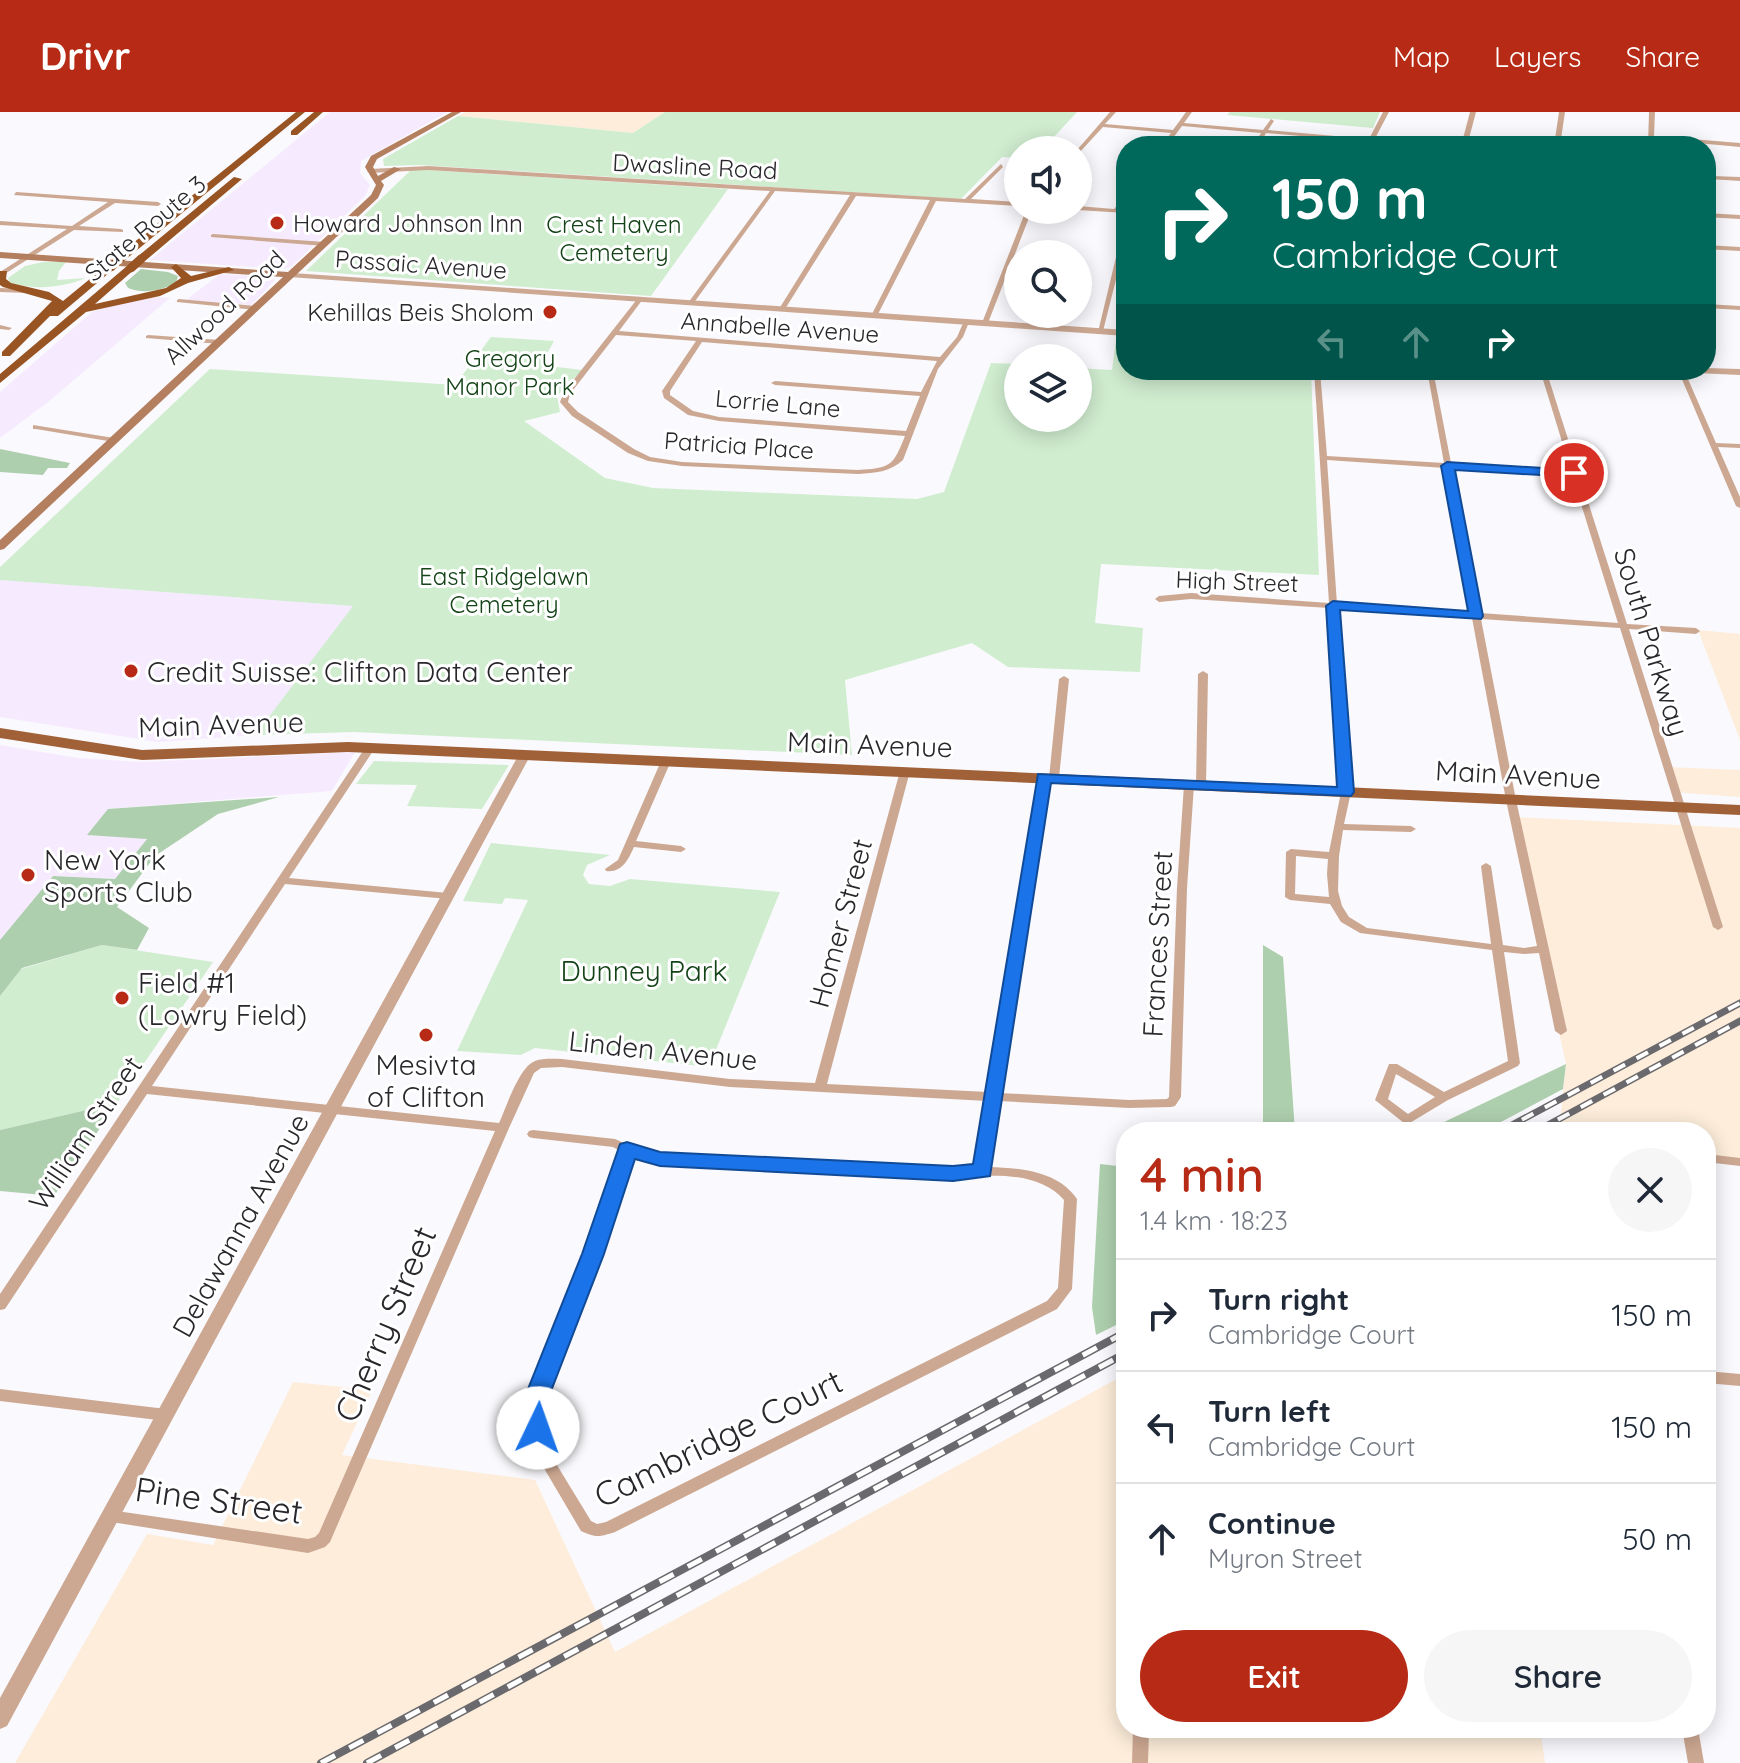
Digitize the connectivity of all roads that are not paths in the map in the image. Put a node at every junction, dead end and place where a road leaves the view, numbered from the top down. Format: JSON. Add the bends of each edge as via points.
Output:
{"nodes":[{"id":1,"x":301,"y":112,"type":"edge"},
{"id":2,"x":319,"y":112,"type":"edge"},
{"id":3,"x":457,"y":112,"type":"edge"},
{"id":4,"x":1113,"y":112,"type":"edge"},
{"id":5,"x":1189,"y":112,"type":"edge"},
{"id":6,"x":1386,"y":112,"type":"edge"},
{"id":7,"x":1473,"y":112,"type":"edge"},
{"id":8,"x":1562,"y":112,"type":"edge"},
{"id":9,"x":1652,"y":112,"type":"edge"},
{"id":10,"x":1271,"y":121,"type":"dead end"},
{"id":11,"x":1180,"y":124,"type":"junction"},
{"id":12,"x":1101,"y":125,"type":"junction"},
{"id":13,"x":1174,"y":132,"type":"junction"},
{"id":14,"x":1265,"y":132,"type":"junction"},
{"id":15,"x":1092,"y":136,"type":"edge"},
{"id":16,"x":1171,"y":136,"type":"edge"},
{"id":17,"x":1262,"y":136,"type":"edge"},
{"id":18,"x":1300,"y":136,"type":"edge"},
{"id":19,"x":1373,"y":136,"type":"edge"},
{"id":20,"x":1467,"y":136,"type":"edge"},
{"id":21,"x":1558,"y":136,"type":"edge"},
{"id":22,"x":1651,"y":136,"type":"edge"},
{"id":23,"x":287,"y":139,"type":"dead end"},
{"id":24,"x":1716,"y":143,"type":"edge"},
{"id":25,"x":1740,"y":145,"type":"edge"},
{"id":26,"x":1001,"y":166,"type":"dead end"},
{"id":27,"x":252,"y":167,"type":"dead end"},
{"id":28,"x":397,"y":169,"type":"junction"},
{"id":29,"x":370,"y":171,"type":"junction"},
{"id":30,"x":1716,"y":178,"type":"edge"},
{"id":31,"x":1740,"y":179,"type":"edge"},
{"id":32,"x":377,"y":180,"type":"junction"},
{"id":33,"x":774,"y":189,"type":"junction"},
{"id":34,"x":16,"y":194,"type":"dead end"},
{"id":35,"x":854,"y":194,"type":"junction"},
{"id":36,"x":934,"y":199,"type":"junction"},
{"id":37,"x":114,"y":201,"type":"junction"},
{"id":38,"x":966,"y":201,"type":"junction"},
{"id":39,"x":1004,"y":203,"type":"edge"},
{"id":40,"x":158,"y":204,"type":"dead end"},
{"id":41,"x":1092,"y":209,"type":"edge"},
{"id":42,"x":1116,"y":210,"type":"edge"},
{"id":43,"x":1716,"y":216,"type":"edge"},
{"id":44,"x":1740,"y":217,"type":"edge"},
{"id":45,"x":0,"y":223,"type":"edge"},
{"id":46,"x":1024,"y":224,"type":"edge"},
{"id":47,"x":73,"y":228,"type":"junction"},
{"id":48,"x":121,"y":231,"type":"dead end"},
{"id":49,"x":213,"y":236,"type":"dead end"},
{"id":50,"x":325,"y":244,"type":"junction"},
{"id":51,"x":1716,"y":248,"type":"edge"},
{"id":52,"x":1740,"y":249,"type":"edge"},
{"id":53,"x":0,"y":255,"type":"edge"},
{"id":54,"x":27,"y":257,"type":"junction"},
{"id":55,"x":55,"y":259,"type":"junction"},
{"id":56,"x":111,"y":267,"type":"junction"},
{"id":57,"x":131,"y":268,"type":"junction"},
{"id":58,"x":1116,"y":268,"type":"edge"},
{"id":59,"x":229,"y":270,"type":"joint"},
{"id":60,"x":183,"y":271,"type":"junction"},
{"id":61,"x":4,"y":272,"type":"edge"},
{"id":62,"x":292,"y":275,"type":"junction"},
{"id":63,"x":0,"y":290,"type":"edge"},
{"id":64,"x":29,"y":291,"type":"junction"},
{"id":65,"x":143,"y":295,"type":"junction"},
{"id":66,"x":640,"y":299,"type":"junction"},
{"id":67,"x":179,"y":301,"type":"dead end"},
{"id":68,"x":691,"y":303,"type":"junction"},
{"id":69,"x":1716,"y":307,"type":"edge"},
{"id":70,"x":256,"y":308,"type":"junction"},
{"id":71,"x":1740,"y":308,"type":"edge"},
{"id":72,"x":782,"y":309,"type":"junction"},
{"id":73,"x":874,"y":316,"type":"junction"},
{"id":74,"x":966,"y":322,"type":"junction"},
{"id":75,"x":985,"y":323,"type":"junction"},
{"id":76,"x":64,"y":325,"type":"junction"},
{"id":77,"x":0,"y":327,"type":"edge"},
{"id":78,"x":9,"y":328,"type":"dead end"},
{"id":79,"x":1100,"y":331,"type":"junction"},
{"id":80,"x":1116,"y":332,"type":"edge"},
{"id":81,"x":615,"y":333,"type":"junction"},
{"id":82,"x":148,"y":337,"type":"dead end"},
{"id":83,"x":701,"y":339,"type":"junction"},
{"id":84,"x":220,"y":342,"type":"junction"},
{"id":85,"x":3,"y":357,"type":"edge"},
{"id":86,"x":942,"y":359,"type":"junction"},
{"id":87,"x":1716,"y":371,"type":"edge"},
{"id":88,"x":1740,"y":372,"type":"edge"},
{"id":89,"x":0,"y":380,"type":"edge"},
{"id":90,"x":1318,"y":380,"type":"edge"},
{"id":91,"x":1432,"y":380,"type":"edge"},
{"id":92,"x":1546,"y":380,"type":"edge"},
{"id":93,"x":1685,"y":380,"type":"edge"},
{"id":94,"x":775,"y":383,"type":"dead end"},
{"id":95,"x":925,"y":394,"type":"junction"},
{"id":96,"x":36,"y":427,"type":"dead end"},
{"id":97,"x":910,"y":434,"type":"junction"},
{"id":98,"x":114,"y":440,"type":"junction"},
{"id":99,"x":1713,"y":445,"type":"junction"},
{"id":100,"x":1740,"y":446,"type":"edge"},
{"id":101,"x":1324,"y":458,"type":"junction"},
{"id":102,"x":1447,"y":466,"type":"junction"},
{"id":103,"x":1574,"y":473,"type":"junction"},
{"id":104,"x":1740,"y":506,"type":"edge"},
{"id":105,"x":0,"y":546,"type":"edge"},
{"id":106,"x":1159,"y":599,"type":"dead end"},
{"id":107,"x":1333,"y":606,"type":"junction"},
{"id":108,"x":1476,"y":616,"type":"junction"},
{"id":109,"x":1622,"y":627,"type":"junction"},
{"id":110,"x":1696,"y":631,"type":"dead end"},
{"id":111,"x":1203,"y":674,"type":"dead end"},
{"id":112,"x":1064,"y":679,"type":"dead end"},
{"id":113,"x":0,"y":733,"type":"edge"},
{"id":114,"x":370,"y":748,"type":"junction"},
{"id":115,"x":524,"y":756,"type":"junction"},
{"id":116,"x":666,"y":761,"type":"junction"},
{"id":117,"x":905,"y":771,"type":"junction"},
{"id":118,"x":1049,"y":778,"type":"junction"},
{"id":119,"x":1195,"y":785,"type":"junction"},
{"id":120,"x":1346,"y":792,"type":"junction"},
{"id":121,"x":1511,"y":800,"type":"junction"},
{"id":122,"x":1679,"y":807,"type":"junction"},
{"id":123,"x":1740,"y":810,"type":"edge"},
{"id":124,"x":1340,"y":827,"type":"junction"},
{"id":125,"x":1411,"y":829,"type":"dead end"},
{"id":126,"x":630,"y":844,"type":"junction"},
{"id":127,"x":681,"y":849,"type":"dead end"},
{"id":128,"x":1333,"y":856,"type":"junction"},
{"id":129,"x":1486,"y":866,"type":"dead end"},
{"id":130,"x":610,"y":869,"type":"dead end"},
{"id":131,"x":282,"y":881,"type":"junction"},
{"id":132,"x":448,"y":896,"type":"junction"},
{"id":133,"x":1335,"y":901,"type":"junction"},
{"id":134,"x":1718,"y":927,"type":"dead end"},
{"id":135,"x":1502,"y":946,"type":"junction"},
{"id":136,"x":1543,"y":949,"type":"junction"},
{"id":137,"x":1561,"y":1031,"type":"dead end"},
{"id":138,"x":820,"y":1087,"type":"junction"},
{"id":139,"x":143,"y":1089,"type":"junction"},
{"id":140,"x":996,"y":1097,"type":"junction"},
{"id":141,"x":1444,"y":1097,"type":"junction"},
{"id":142,"x":1171,"y":1103,"type":"joint"},
{"id":143,"x":334,"y":1109,"type":"junction"},
{"id":144,"x":503,"y":1128,"type":"junction"},
{"id":145,"x":533,"y":1134,"type":"dead end"},
{"id":146,"x":627,"y":1150,"type":"junction"},
{"id":147,"x":1716,"y":1159,"type":"edge"},
{"id":148,"x":1740,"y":1162,"type":"edge"},
{"id":149,"x":982,"y":1171,"type":"junction"},
{"id":150,"x":0,"y":1305,"type":"edge"},
{"id":151,"x":1716,"y":1378,"type":"edge"},
{"id":152,"x":1740,"y":1380,"type":"edge"},
{"id":153,"x":0,"y":1395,"type":"edge"},
{"id":154,"x":166,"y":1415,"type":"junction"},
{"id":155,"x":110,"y":1516,"type":"junction"},
{"id":156,"x":320,"y":1542,"type":"joint"},
{"id":157,"x":0,"y":1719,"type":"edge"},
{"id":158,"x":1141,"y":1738,"type":"edge"},
{"id":159,"x":1692,"y":1738,"type":"edge"},
{"id":160,"x":1140,"y":1763,"type":"edge"},
{"id":161,"x":1696,"y":1763,"type":"edge"}],
"edges":[{"from":1,"to":56,"type":"highway","name":"State Route 3","bridge":true},
{"from":2,"to":23,"type":"highway"},
{"from":3,"to":29,"type":"main road","via":[[382,153]]},
{"from":4,"to":12,"type":"street"},
{"from":5,"to":11,"type":"street"},
{"from":6,"to":19,"type":"street"},
{"from":7,"to":20,"type":"street"},
{"from":8,"to":21,"type":"street"},
{"from":9,"to":22,"type":"street"},
{"from":10,"to":14,"type":"street"},
{"from":11,"to":13,"type":"street"},
{"from":11,"to":14,"type":"street"},
{"from":12,"to":13,"type":"street"},
{"from":12,"to":15,"type":"street"},
{"from":13,"to":16,"type":"street"},
{"from":14,"to":17,"type":"street"},
{"from":14,"to":18,"type":"street"},
{"from":24,"to":25,"type":"street"},
{"from":26,"to":38,"type":"street"},
{"from":27,"to":57,"type":"highway","name":"State Route 3","bridge":true},
{"from":28,"to":29,"type":"street","name":"Dwasline Road"},
{"from":28,"to":32,"type":"main road"},
{"from":28,"to":33,"type":"street","name":"Dwasline Road"},
{"from":29,"to":32,"type":"main road"},
{"from":30,"to":31,"type":"street"},
{"from":32,"to":50,"type":"main road","name":"Allwood Road","via":[[375,196]]},
{"from":33,"to":35,"type":"street","name":"Dwasline Road"},
{"from":33,"to":68,"type":"street"},
{"from":34,"to":37,"type":"street"},
{"from":35,"to":36,"type":"street","name":"Dwasline Road"},
{"from":35,"to":72,"type":"street"},
{"from":36,"to":38,"type":"street","name":"Dwasline Road"},
{"from":36,"to":73,"type":"street"},
{"from":37,"to":40,"type":"street"},
{"from":37,"to":47,"type":"street"},
{"from":38,"to":39,"type":"street","name":"Dwasline Road"},
{"from":41,"to":42,"type":"street"},
{"from":43,"to":44,"type":"street"},
{"from":45,"to":47,"type":"street"},
{"from":46,"to":75,"type":"street"},
{"from":47,"to":48,"type":"street"},
{"from":47,"to":54,"type":"street"},
{"from":49,"to":50,"type":"street"},
{"from":50,"to":62,"type":"main road","name":"Allwood Road"},
{"from":51,"to":52,"type":"street"},
{"from":53,"to":54,"type":"main road"},
{"from":54,"to":55,"type":"main road"},
{"from":54,"to":61,"type":"street"},
{"from":55,"to":60,"type":"main road"},
{"from":55,"to":61,"type":"main road"},
{"from":56,"to":64,"type":"highway","via":[[62,288]]},
{"from":56,"to":85,"type":"highway","name":"State Route 3"},
{"from":57,"to":65,"type":"highway","via":[[122,286]]},
{"from":57,"to":76,"type":"highway","name":"State Route 3"},
{"from":58,"to":79,"type":"street"},
{"from":59,"to":60,"type":"highway"},
{"from":59,"to":62,"type":"main road","name":"Passaic Avenue"},
{"from":60,"to":65,"type":"highway","via":[[171,290]]},
{"from":61,"to":64,"type":"highway","via":[[4,285]]},
{"from":62,"to":66,"type":"street","name":"Passaic Avenue"},
{"from":62,"to":70,"type":"main road","name":"Allwood Road"},
{"from":63,"to":64,"type":"street"},
{"from":64,"to":85,"type":"highway","via":[[58,301]]},
{"from":65,"to":76,"type":"highway","via":[[101,305]]},
{"from":66,"to":68,"type":"street","name":"Passaic Avenue"},
{"from":66,"to":81,"type":"street","name":"Patricia Place"},
{"from":67,"to":70,"type":"street"},
{"from":68,"to":72,"type":"street","name":"Passaic Avenue"},
{"from":69,"to":71,"type":"street"},
{"from":70,"to":84,"type":"main road","name":"Allwood Road"},
{"from":72,"to":73,"type":"street","name":"Passaic Avenue"},
{"from":73,"to":74,"type":"street","name":"Passaic Avenue"},
{"from":74,"to":75,"type":"street","name":"Passaic Avenue"},
{"from":74,"to":86,"type":"street","name":"Patricia Place","via":[[958,343]]},
{"from":75,"to":79,"type":"street","name":"Passaic Avenue"},
{"from":76,"to":89,"type":"highway","name":"State Route 3"},
{"from":77,"to":78,"type":"street"},
{"from":79,"to":80,"type":"street","name":"Passaic Avenue"},
{"from":81,"to":83,"type":"street","name":"Annabelle Avenue"},
{"from":81,"to":97,"type":"street","name":"Patricia Place","via":[[564,402],[648,459],[869,471],[895,465]]},
{"from":82,"to":84,"type":"street"},
{"from":83,"to":86,"type":"street","name":"Annabelle Avenue"},
{"from":83,"to":97,"type":"street","name":"Lorrie Lane","via":[[666,391],[691,413]]},
{"from":84,"to":98,"type":"main road","name":"Allwood Road"},
{"from":86,"to":95,"type":"street","name":"Patricia Place"},
{"from":87,"to":88,"type":"street"},
{"from":90,"to":101,"type":"street"},
{"from":91,"to":102,"type":"street"},
{"from":92,"to":103,"type":"street","name":"South Parkway"},
{"from":93,"to":99,"type":"street"},
{"from":94,"to":95,"type":"street"},
{"from":95,"to":97,"type":"street","name":"Patricia Place"},
{"from":96,"to":98,"type":"street"},
{"from":98,"to":105,"type":"main road","name":"Allwood Road"},
{"from":99,"to":100,"type":"street"},
{"from":99,"to":104,"type":"street"},
{"from":101,"to":102,"type":"street"},
{"from":101,"to":107,"type":"street"},
{"from":102,"to":103,"type":"street"},
{"from":102,"to":108,"type":"street"},
{"from":103,"to":109,"type":"street","name":"South Parkway"},
{"from":106,"to":107,"type":"street","name":"High Street","via":[[1191,596]]},
{"from":107,"to":108,"type":"street","name":"High Street"},
{"from":107,"to":120,"type":"street"},
{"from":108,"to":109,"type":"street","name":"High Street"},
{"from":108,"to":121,"type":"street"},
{"from":109,"to":110,"type":"street","name":"High Street"},
{"from":109,"to":122,"type":"street","name":"South Parkway"},
{"from":111,"to":119,"type":"street","name":"Frances Street"},
{"from":112,"to":118,"type":"street"},
{"from":113,"to":114,"type":"main road","name":"Main Avenue","via":[[142,755]]},
{"from":114,"to":115,"type":"main road","name":"Main Avenue"},
{"from":114,"to":131,"type":"street","name":"William Street"},
{"from":115,"to":116,"type":"main road","name":"Main Avenue"},
{"from":115,"to":132,"type":"street","name":"Delawanna Avenue"},
{"from":116,"to":117,"type":"main road","name":"Main Avenue"},
{"from":116,"to":126,"type":"street"},
{"from":117,"to":118,"type":"main road","name":"Main Avenue"},
{"from":117,"to":138,"type":"street","name":"Homer Street"},
{"from":118,"to":119,"type":"main road","name":"Main Avenue"},
{"from":118,"to":140,"type":"street"},
{"from":119,"to":120,"type":"main road","name":"Main Avenue"},
{"from":119,"to":142,"type":"street","name":"Frances Street","via":[[1182,888]]},
{"from":120,"to":121,"type":"main road","name":"Main Avenue"},
{"from":120,"to":124,"type":"street"},
{"from":121,"to":122,"type":"main road","name":"Main Avenue"},
{"from":121,"to":136,"type":"street"},
{"from":122,"to":123,"type":"main road","name":"Main Avenue"},
{"from":122,"to":134,"type":"street","name":"South Parkway"},
{"from":124,"to":125,"type":"street"},
{"from":124,"to":128,"type":"street"},
{"from":126,"to":127,"type":"street"},
{"from":126,"to":130,"type":"street","via":[[622,862]]},
{"from":128,"to":133,"type":"street"},
{"from":128,"to":133,"type":"street","via":[[1291,852],[1290,897]]},
{"from":129,"to":135,"type":"street"},
{"from":131,"to":132,"type":"street"},
{"from":131,"to":139,"type":"street","name":"William Street"},
{"from":132,"to":143,"type":"street","name":"Delawanna Avenue"},
{"from":133,"to":135,"type":"street","via":[[1344,919],[1364,931]]},
{"from":135,"to":136,"type":"street"},
{"from":135,"to":141,"type":"street","via":[[1514,1063]]},
{"from":136,"to":137,"type":"street"},
{"from":138,"to":140,"type":"street","name":"Linden Avenue"},
{"from":138,"to":144,"type":"street","name":"Linden Avenue","via":[[538,1064],[529,1071]]},
{"from":139,"to":143,"type":"street"},
{"from":139,"to":150,"type":"street","name":"William Street"},
{"from":140,"to":142,"type":"street","name":"Linden Avenue"},
{"from":140,"to":149,"type":"street"},
{"from":141,"to":141,"type":"street","via":[[1393,1067],[1381,1100],[1408,1120]]},
{"from":143,"to":144,"type":"street"},
{"from":143,"to":154,"type":"street","name":"Delawanna Avenue"},
{"from":144,"to":156,"type":"street","name":"Cherry Street","via":[[331,1528]]},
{"from":145,"to":146,"type":"street","name":"Cambridge Court","via":[[615,1143]]},
{"from":146,"to":149,"type":"street","name":"Cambridge Court","via":[[660,1159]]},
{"from":146,"to":149,"type":"street","name":"Cambridge Court","via":[[534,1404],[542,1453],[586,1526],[596,1531],[1052,1305],[1065,1289],[1071,1199],[1054,1182]]},
{"from":147,"to":148,"type":"street"},
{"from":151,"to":152,"type":"street"},
{"from":153,"to":154,"type":"street"},
{"from":154,"to":155,"type":"street","name":"Delawanna Avenue"},
{"from":155,"to":156,"type":"street","name":"Pine Street","via":[[308,1546]]},
{"from":155,"to":157,"type":"street","name":"Delawanna Avenue"},
{"from":158,"to":160,"type":"street"},
{"from":159,"to":161,"type":"street"}]}
